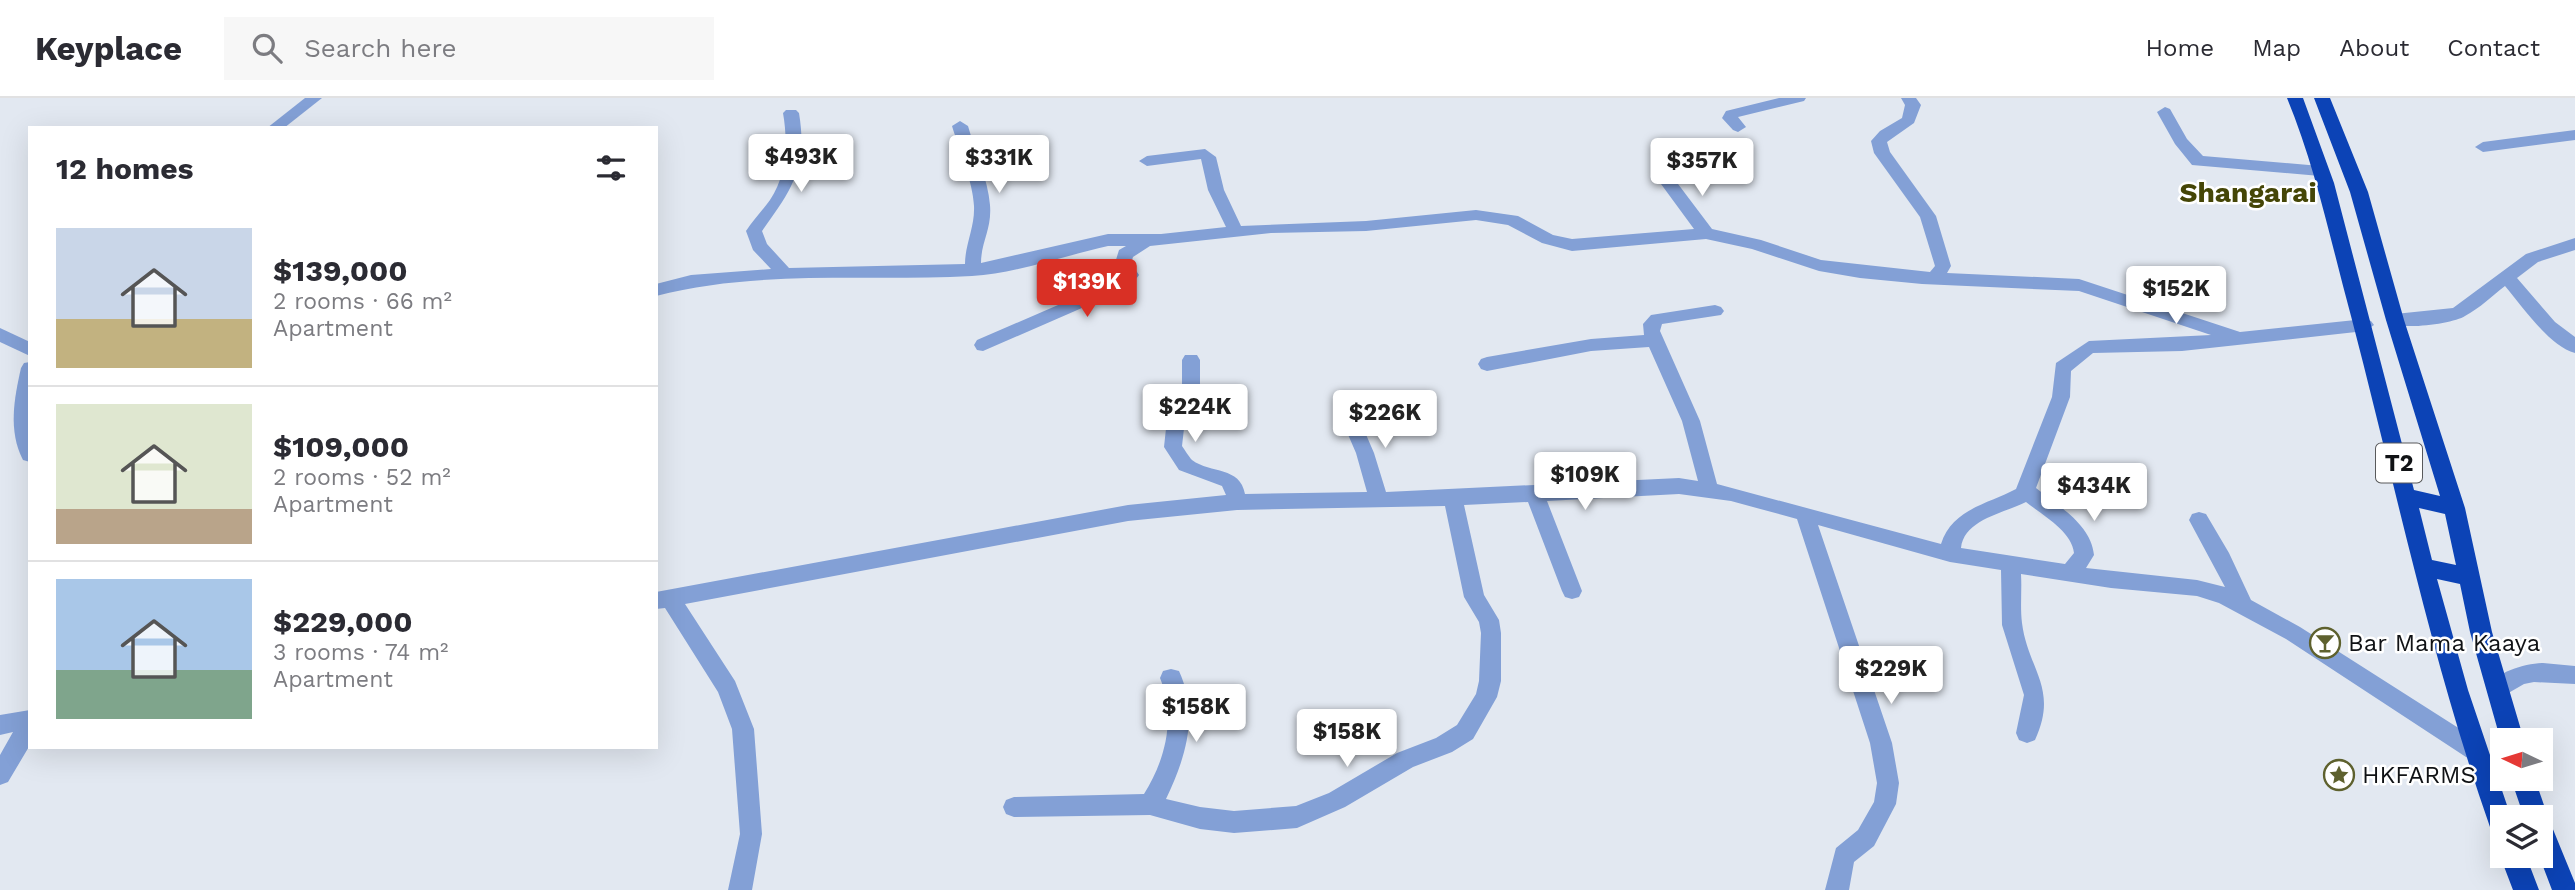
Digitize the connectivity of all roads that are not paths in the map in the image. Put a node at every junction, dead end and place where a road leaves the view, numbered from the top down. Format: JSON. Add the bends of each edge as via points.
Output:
{"nodes":[{"id":1,"x":315,"y":98,"type":"edge"},
{"id":2,"x":1799,"y":98,"type":"edge"},
{"id":3,"x":1908,"y":98,"type":"edge"},
{"id":4,"x":2295,"y":98,"type":"edge"},
{"id":5,"x":2322,"y":98,"type":"edge"},
{"id":6,"x":2165,"y":112,"type":"dead end"},
{"id":7,"x":791,"y":113,"type":"dead end"},
{"id":8,"x":277,"y":126,"type":"edge"},
{"id":9,"x":960,"y":126,"type":"dead end"},
{"id":10,"x":1738,"y":127,"type":"dead end"},
{"id":11,"x":2575,"y":135,"type":"edge"},
{"id":12,"x":2483,"y":147,"type":"dead end"},
{"id":13,"x":1147,"y":161,"type":"dead end"},
{"id":14,"x":2320,"y":171,"type":"junction"},
{"id":15,"x":1670,"y":184,"type":"dead end"},
{"id":16,"x":1236,"y":232,"type":"junction"},
{"id":17,"x":1706,"y":233,"type":"junction"},
{"id":18,"x":1147,"y":240,"type":"junction"},
{"id":19,"x":2575,"y":244,"type":"edge"},
{"id":20,"x":973,"y":270,"type":"junction"},
{"id":21,"x":785,"y":274,"type":"junction"},
{"id":22,"x":2506,"y":276,"type":"junction"},
{"id":23,"x":1935,"y":278,"type":"junction"},
{"id":24,"x":658,"y":289,"type":"edge"},
{"id":25,"x":1715,"y":311,"type":"dead end"},
{"id":26,"x":2395,"y":320,"type":"junction"},
{"id":27,"x":2365,"y":325,"type":"junction"},
{"id":28,"x":0,"y":334,"type":"edge"},
{"id":29,"x":2237,"y":338,"type":"junction"},
{"id":30,"x":1655,"y":340,"type":"junction"},
{"id":31,"x":983,"y":345,"type":"dead end"},
{"id":32,"x":2575,"y":347,"type":"edge"},
{"id":33,"x":28,"y":349,"type":"edge"},
{"id":34,"x":1191,"y":360,"type":"dead end"},
{"id":35,"x":1487,"y":364,"type":"dead end"},
{"id":36,"x":28,"y":386,"type":"edge"},
{"id":37,"x":1349,"y":416,"type":"dead end"},
{"id":38,"x":28,"y":451,"type":"edge"},
{"id":39,"x":1709,"y":488,"type":"junction"},
{"id":40,"x":2026,"y":491,"type":"junction"},
{"id":41,"x":1534,"y":493,"type":"junction"},
{"id":42,"x":2408,"y":497,"type":"junction"},
{"id":43,"x":1378,"y":498,"type":"junction"},
{"id":44,"x":1453,"y":498,"type":"junction"},
{"id":45,"x":1237,"y":502,"type":"junction"},
{"id":46,"x":2454,"y":508,"type":"junction"},
{"id":47,"x":1805,"y":515,"type":"junction"},
{"id":48,"x":2199,"y":520,"type":"dead end"},
{"id":49,"x":1950,"y":554,"type":"junction"},
{"id":50,"x":2011,"y":564,"type":"junction"},
{"id":51,"x":2422,"y":566,"type":"junction"},
{"id":52,"x":2070,"y":573,"type":"junction"},
{"id":53,"x":2470,"y":578,"type":"junction"},
{"id":54,"x":1572,"y":591,"type":"dead end"},
{"id":55,"x":663,"y":599,"type":"edge"},
{"id":56,"x":2243,"y":605,"type":"junction"},
{"id":57,"x":2575,"y":675,"type":"edge"},
{"id":58,"x":1171,"y":678,"type":"dead end"},
{"id":59,"x":2498,"y":690,"type":"junction"},
{"id":60,"x":28,"y":722,"type":"edge"},
{"id":61,"x":0,"y":724,"type":"edge"},
{"id":62,"x":28,"y":726,"type":"edge"},
{"id":63,"x":2509,"y":728,"type":"edge"},
{"id":64,"x":2026,"y":733,"type":"dead end"},
{"id":65,"x":2474,"y":750,"type":"junction"},
{"id":66,"x":0,"y":775,"type":"edge"},
{"id":67,"x":2494,"y":805,"type":"edge"},
{"id":68,"x":1150,"y":806,"type":"junction"},
{"id":69,"x":1014,"y":807,"type":"dead end"},
{"id":70,"x":2553,"y":860,"type":"edge"},
{"id":71,"x":2518,"y":868,"type":"edge"},
{"id":72,"x":740,"y":890,"type":"edge"},
{"id":73,"x":1837,"y":890,"type":"edge"},
{"id":74,"x":2526,"y":890,"type":"edge"},
{"id":75,"x":2565,"y":890,"type":"edge"}],
"edges":[{"from":1,"to":8,"type":"street"},
{"from":2,"to":10,"type":"street","via":[[1731,114]]},
{"from":3,"to":23,"type":"street","via":[[1913,105],[1909,120],[1880,141],[1882,153],[1928,216],[1944,266]]},
{"from":4,"to":14,"type":"highway","number":"T2"},
{"from":5,"to":26,"type":"highway","number":"T2","via":[[2359,192]]},
{"from":6,"to":14,"type":"street","via":[[2180,141],[2200,162]]},
{"from":7,"to":21,"type":"street","via":[[790,169],[779,199],[754,231],[759,246]]},
{"from":9,"to":20,"type":"street","via":[[982,203]]},
{"from":11,"to":12,"type":"street"},
{"from":13,"to":16,"type":"street","via":[[1205,154]]},
{"from":14,"to":27,"type":"highway","number":"T2"},
{"from":15,"to":17,"type":"street"},
{"from":16,"to":17,"type":"street","via":[[1476,215],[1512,220],[1572,246]]},
{"from":16,"to":18,"type":"street"},
{"from":17,"to":23,"type":"street","via":[[1838,269]]},
{"from":18,"to":20,"type":"street","via":[[1094,242]]},
{"from":18,"to":31,"type":"street","via":[[1125,254],[1123,263],[1130,275],[1124,283]]},
{"from":19,"to":22,"type":"street","via":[[2541,253]]},
{"from":20,"to":21,"type":"street"},
{"from":21,"to":24,"type":"street","via":[[691,281]]},
{"from":22,"to":26,"type":"street","via":[[2458,313]]},
{"from":22,"to":32,"type":"street","via":[[2549,326]]},
{"from":23,"to":29,"type":"street","via":[[2088,287]]},
{"from":25,"to":30,"type":"street","via":[[1657,319],[1652,324]]},
{"from":26,"to":46,"type":"highway","number":"T2"},
{"from":27,"to":29,"type":"street"},
{"from":27,"to":42,"type":"highway","number":"T2"},
{"from":28,"to":33,"type":"street"},
{"from":29,"to":40,"type":"street","via":[[2182,345],[2109,345],[2079,352],[2062,368],[2061,397]]},
{"from":30,"to":35,"type":"street","via":[[1591,345]]},
{"from":30,"to":39,"type":"street","via":[[1691,421]]},
{"from":34,"to":45,"type":"street","via":[[1191,388],[1177,410],[1173,447],[1186,465],[1229,481]]},
{"from":36,"to":38,"type":"street","via":[[24,420]]},
{"from":37,"to":43,"type":"street"},
{"from":39,"to":41,"type":"street","via":[[1638,486]]},
{"from":39,"to":47,"type":"street"},
{"from":40,"to":49,"type":"street","via":[[1958,527],[1951,537]]},
{"from":40,"to":52,"type":"street","via":[[2078,535],[2084,555]]},
{"from":41,"to":44,"type":"street"},
{"from":41,"to":54,"type":"street"},
{"from":42,"to":46,"type":"highway"},
{"from":42,"to":51,"type":"highway","number":"T2"},
{"from":43,"to":44,"type":"street"},
{"from":43,"to":45,"type":"street"},
{"from":44,"to":68,"type":"street","via":[[1474,597],[1489,620],[1491,633],[1486,697],[1465,732],[1297,817],[1234,822]]},
{"from":45,"to":55,"type":"street","via":[[1128,513]]},
{"from":46,"to":53,"type":"highway","number":"T2"},
{"from":47,"to":49,"type":"street"},
{"from":47,"to":73,"type":"street","via":[[1881,743],[1888,783],[1885,804],[1867,835],[1844,856]]},
{"from":48,"to":56,"type":"street"},
{"from":49,"to":50,"type":"street"},
{"from":50,"to":52,"type":"street"},
{"from":50,"to":64,"type":"street","via":[[2012,625],[2035,695]]},
{"from":51,"to":53,"type":"highway"},
{"from":51,"to":65,"type":"highway","number":"T2"},
{"from":52,"to":56,"type":"street","via":[[2197,589]]},
{"from":53,"to":59,"type":"highway","number":"T2"},
{"from":55,"to":72,"type":"street","via":[[727,688],[743,730],[751,834]]},
{"from":56,"to":65,"type":"street"},
{"from":57,"to":59,"type":"street","via":[[2523,674]]},
{"from":58,"to":68,"type":"street","via":[[1178,694],[1179,723],[1165,777]]},
{"from":59,"to":63,"type":"highway","number":"T2"},
{"from":60,"to":61,"type":"street"},
{"from":62,"to":66,"type":"street"},
{"from":65,"to":67,"type":"highway","number":"T2"},
{"from":68,"to":69,"type":"street"},
{"from":70,"to":75,"type":"highway"},
{"from":71,"to":74,"type":"highway"}]}
